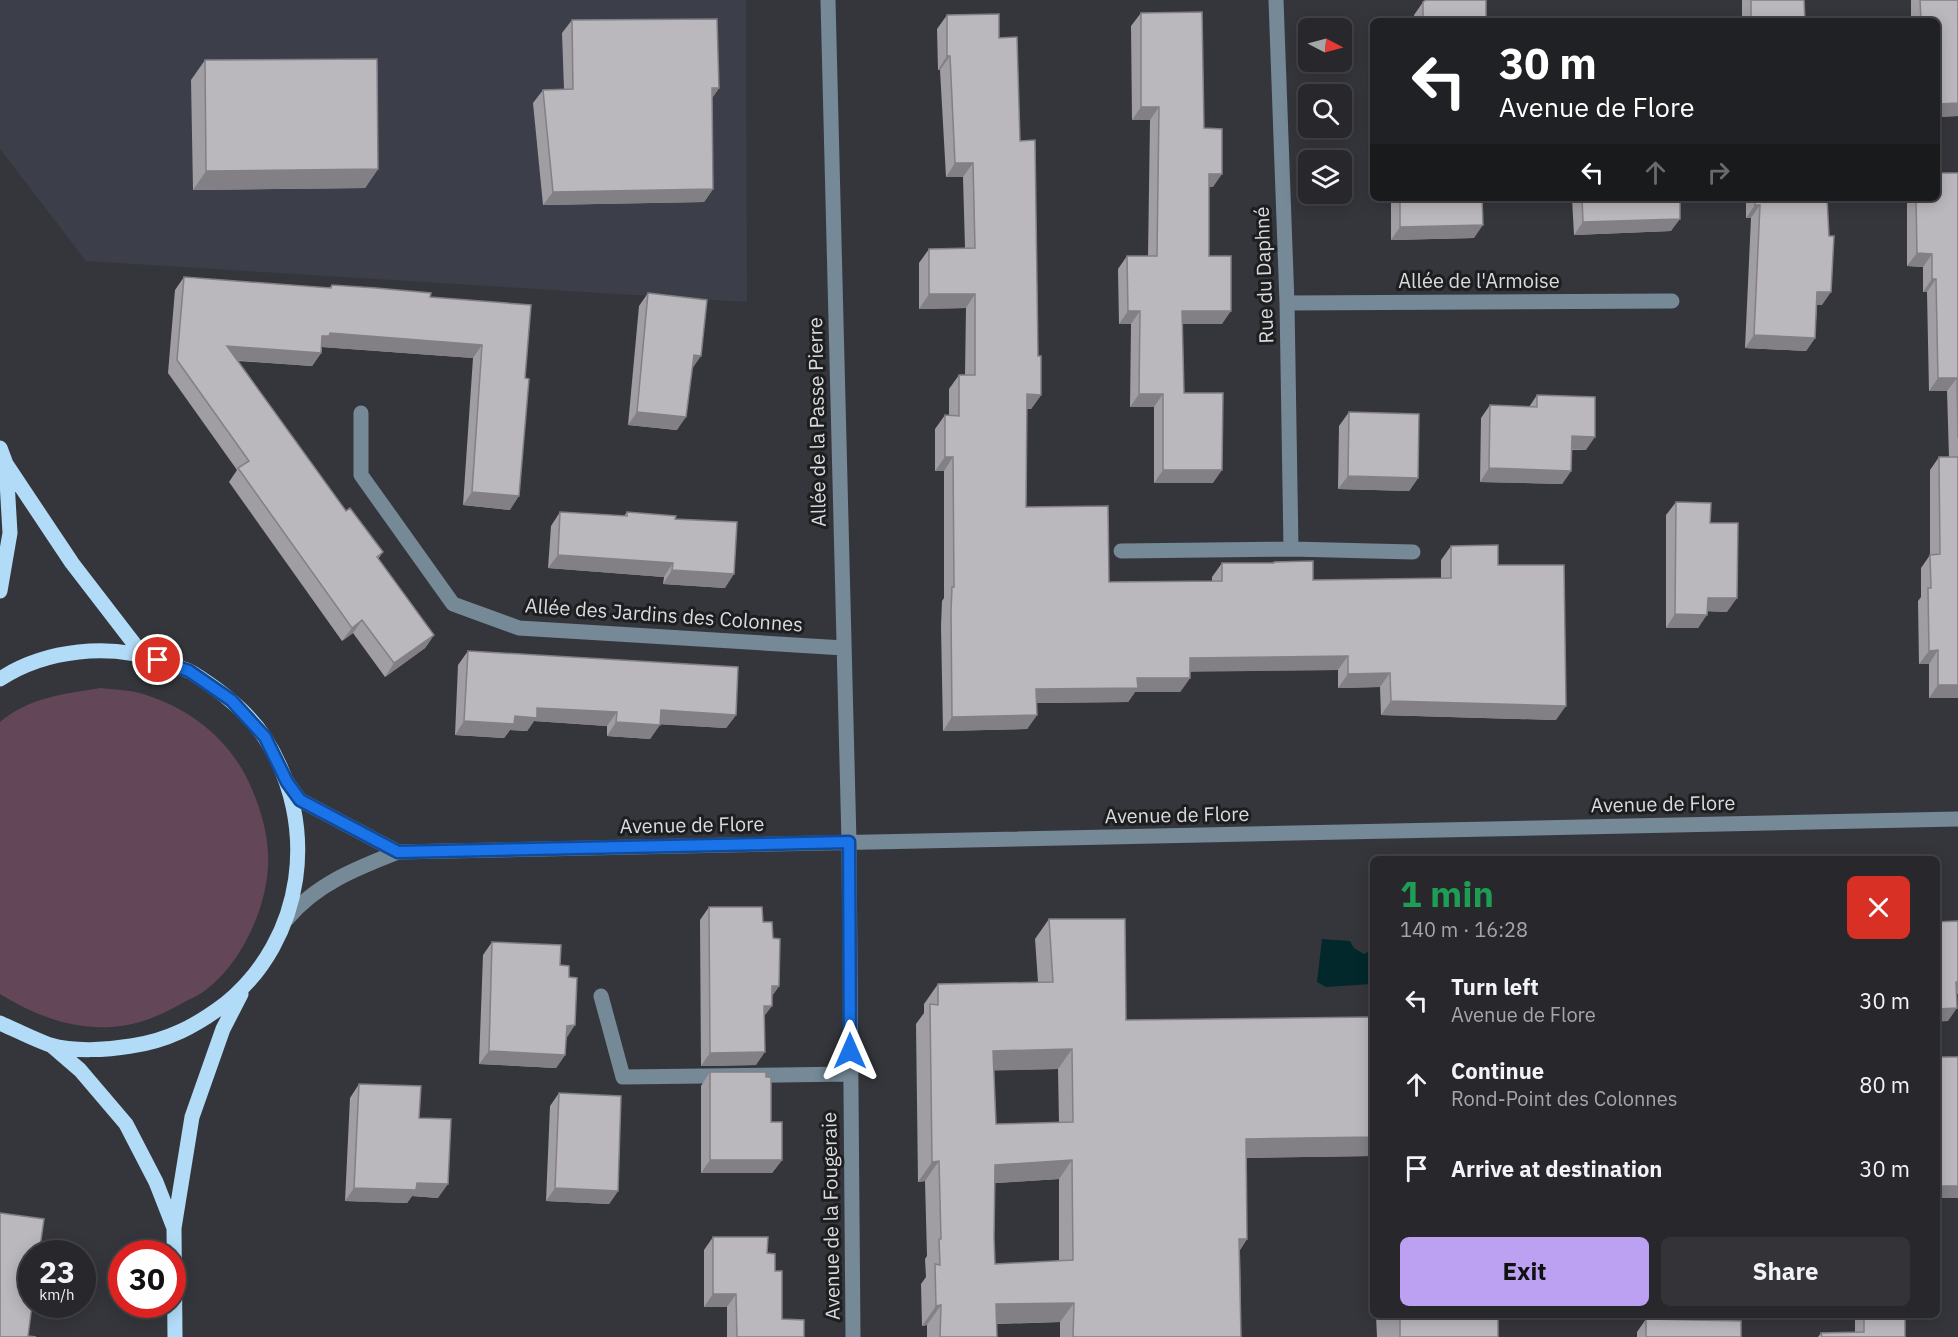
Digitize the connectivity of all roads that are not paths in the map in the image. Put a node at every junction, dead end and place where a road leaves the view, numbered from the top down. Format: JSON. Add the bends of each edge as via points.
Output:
{"nodes":[{"id":1,"x":828,"y":0,"type":"edge"},
{"id":2,"x":1275,"y":0,"type":"edge"},
{"id":3,"x":1672,"y":302,"type":"dead end"},
{"id":4,"x":1287,"y":303,"type":"junction"},
{"id":5,"x":361,"y":413,"type":"dead end"},
{"id":6,"x":0,"y":448,"type":"edge"},
{"id":7,"x":6,"y":464,"type":"junction"},
{"id":8,"x":1291,"y":549,"type":"junction"},
{"id":9,"x":1121,"y":551,"type":"dead end"},
{"id":10,"x":1413,"y":552,"type":"dead end"},
{"id":11,"x":0,"y":591,"type":"edge"},
{"id":12,"x":844,"y":648,"type":"junction"},
{"id":13,"x":142,"y":654,"type":"junction"},
{"id":14,"x":0,"y":679,"type":"edge"},
{"id":15,"x":287,"y":782,"type":"junction"},
{"id":16,"x":1958,"y":819,"type":"edge"},
{"id":17,"x":849,"y":842,"type":"junction"},
{"id":18,"x":398,"y":852,"type":"junction"},
{"id":19,"x":287,"y":919,"type":"junction"},
{"id":20,"x":244,"y":988,"type":"junction"},
{"id":21,"x":601,"y":996,"type":"dead end"},
{"id":22,"x":0,"y":1023,"type":"edge"},
{"id":23,"x":51,"y":1045,"type":"junction"},
{"id":24,"x":850,"y":1074,"type":"junction"},
{"id":25,"x":174,"y":1228,"type":"junction"},
{"id":26,"x":175,"y":1337,"type":"edge"},
{"id":27,"x":853,"y":1337,"type":"edge"}],
"edges":[{"from":1,"to":12,"type":"street","name":"Allée de la Passe Pierre"},
{"from":2,"to":4,"type":"street","name":"Rue du Daphné"},
{"from":3,"to":4,"type":"street","name":"Allée de l'Armoise"},
{"from":4,"to":8,"type":"street","name":"Rue du Daphné"},
{"from":5,"to":12,"type":"street","name":"Allée des Jardins des Colonnes","via":[[361,475],[453,604],[519,628]]},
{"from":6,"to":7,"type":"main road"},
{"from":7,"to":11,"type":"main road","via":[[10,532]]},
{"from":7,"to":13,"type":"main road","via":[[72,563]]},
{"from":8,"to":9,"type":"street"},
{"from":8,"to":10,"type":"street"},
{"from":12,"to":17,"type":"street","name":"Allée de la Passe Pierre"},
{"from":13,"to":14,"type":"main road","via":[[79,651],[18,667]]},
{"from":13,"to":15,"type":"main road","via":[[189,671],[231,700],[265,737]]},
{"from":15,"to":18,"type":"street","name":"Avenue de Flore","via":[[300,800]]},
{"from":15,"to":19,"type":"main road","via":[[297,828],[297,874]]},
{"from":16,"to":17,"type":"street","name":"Avenue de Flore"},
{"from":17,"to":18,"type":"street","name":"Avenue de Flore"},
{"from":17,"to":24,"type":"street","name":"Avenue de la Fougeraie"},
{"from":18,"to":19,"type":"street","name":"Avenue de Flore","via":[[346,873],[299,904]]},
{"from":19,"to":20,"type":"main road","via":[[269,956]]},
{"from":20,"to":23,"type":"main road","via":[[203,1021],[156,1043],[104,1051]]},
{"from":20,"to":25,"type":"main road","via":[[223,1029],[192,1117]]},
{"from":21,"to":24,"type":"street","via":[[623,1077]]},
{"from":22,"to":23,"type":"main road"},
{"from":23,"to":25,"type":"main road","via":[[80,1070],[126,1124]]},
{"from":24,"to":27,"type":"street","name":"Avenue de la Fougeraie"},
{"from":25,"to":26,"type":"main road"}]}
